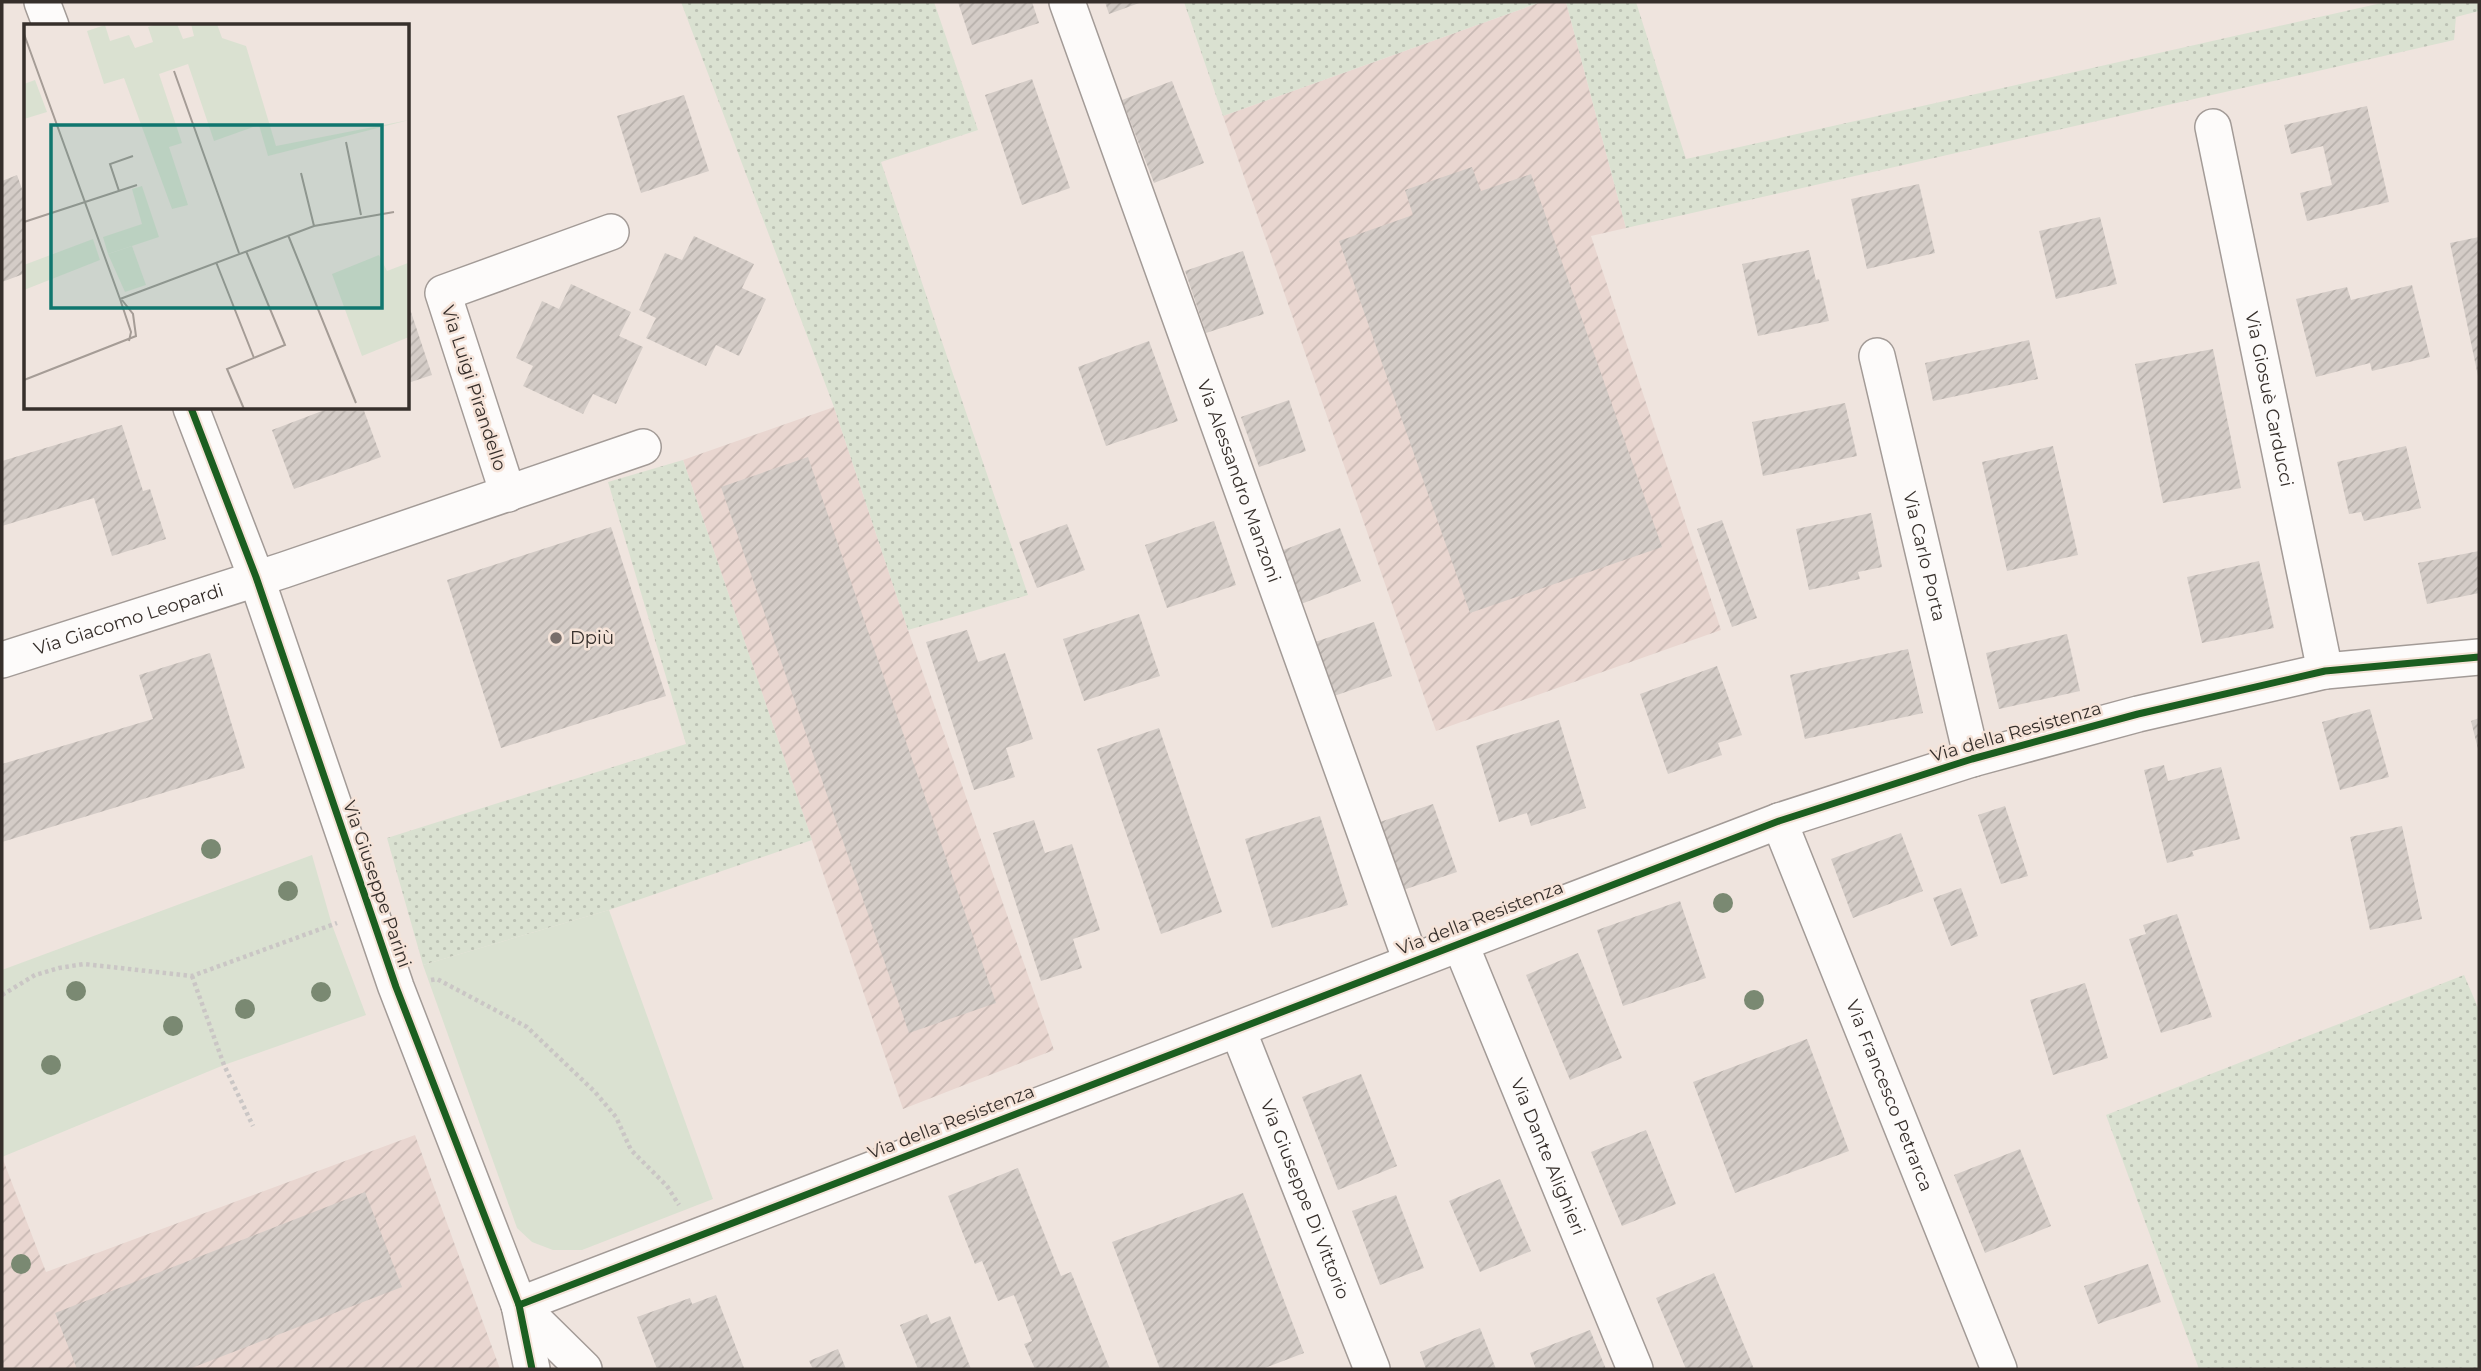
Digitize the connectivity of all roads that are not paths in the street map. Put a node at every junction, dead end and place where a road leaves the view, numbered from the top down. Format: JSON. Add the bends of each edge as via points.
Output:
{"nodes":[{"id":1,"x":42,"y":2,"type":"edge"},
{"id":2,"x":1067,"y":2,"type":"edge"},
{"id":3,"x":50,"y":24,"type":"edge"},
{"id":4,"x":2213,"y":127,"type":"dead end"},
{"id":5,"x":611,"y":232,"type":"dead end"},
{"id":6,"x":1877,"y":356,"type":"dead end"},
{"id":7,"x":192,"y":410,"type":"edge"},
{"id":8,"x":643,"y":447,"type":"dead end"},
{"id":9,"x":508,"y":495,"type":"junction"},
{"id":10,"x":256,"y":578,"type":"junction"},
{"id":11,"x":2479,"y":657,"type":"edge"},
{"id":12,"x":2,"y":660,"type":"edge"},
{"id":13,"x":2325,"y":671,"type":"junction"},
{"id":14,"x":1972,"y":759,"type":"junction"},
{"id":15,"x":1779,"y":821,"type":"junction"},
{"id":16,"x":1460,"y":943,"type":"junction"},
{"id":17,"x":1410,"y":961,"type":"junction"},
{"id":18,"x":1238,"y":1030,"type":"junction"},
{"id":19,"x":519,"y":1305,"type":"junction"},
{"id":20,"x":532,"y":1369,"type":"edge"},
{"id":21,"x":584,"y":1369,"type":"edge"},
{"id":22,"x":1372,"y":1369,"type":"edge"},
{"id":23,"x":1635,"y":1369,"type":"edge"},
{"id":24,"x":1999,"y":1369,"type":"edge"}],
"edges":[{"from":1,"to":3,"type":"street"},
{"from":2,"to":17,"type":"street","name":"Via Alessandro Manzoni"},
{"from":4,"to":13,"type":"street","name":"Via Giosuè Carducci"},
{"from":5,"to":9,"type":"street","name":"Via Luigi Pirandello","via":[[443,293]]},
{"from":6,"to":14,"type":"street","name":"Via Carlo Porta"},
{"from":7,"to":10,"type":"street","name":"Via Giuseppe Parini"},
{"from":8,"to":9,"type":"street","name":"Via Luigi Pirandello"},
{"from":9,"to":10,"type":"street","name":"Via Luigi Pirandello"},
{"from":10,"to":12,"type":"street","name":"Via Giacomo Leopardi"},
{"from":10,"to":19,"type":"street","name":"Via Giuseppe Parini","via":[[396,987]]},
{"from":11,"to":13,"type":"street","name":"Via della Resistenza"},
{"from":13,"to":14,"type":"street","name":"Via della Resistenza","via":[[2138,714]]},
{"from":14,"to":15,"type":"street","name":"Via della Resistenza"},
{"from":15,"to":16,"type":"street","name":"Via della Resistenza"},
{"from":15,"to":24,"type":"street","name":"Via Francesco Petrarca"},
{"from":16,"to":17,"type":"street","name":"Via della Resistenza"},
{"from":16,"to":23,"type":"street","name":"Via Dante Alighieri"},
{"from":17,"to":18,"type":"street","name":"Via della Resistenza"},
{"from":18,"to":19,"type":"street","name":"Via della Resistenza"},
{"from":18,"to":22,"type":"street","name":"Via Giuseppe Di Vittorio"},
{"from":19,"to":20,"type":"street","name":"Via Giuseppe Parini"},
{"from":19,"to":21,"type":"street","name":"Via Giuseppe Parini"}]}
